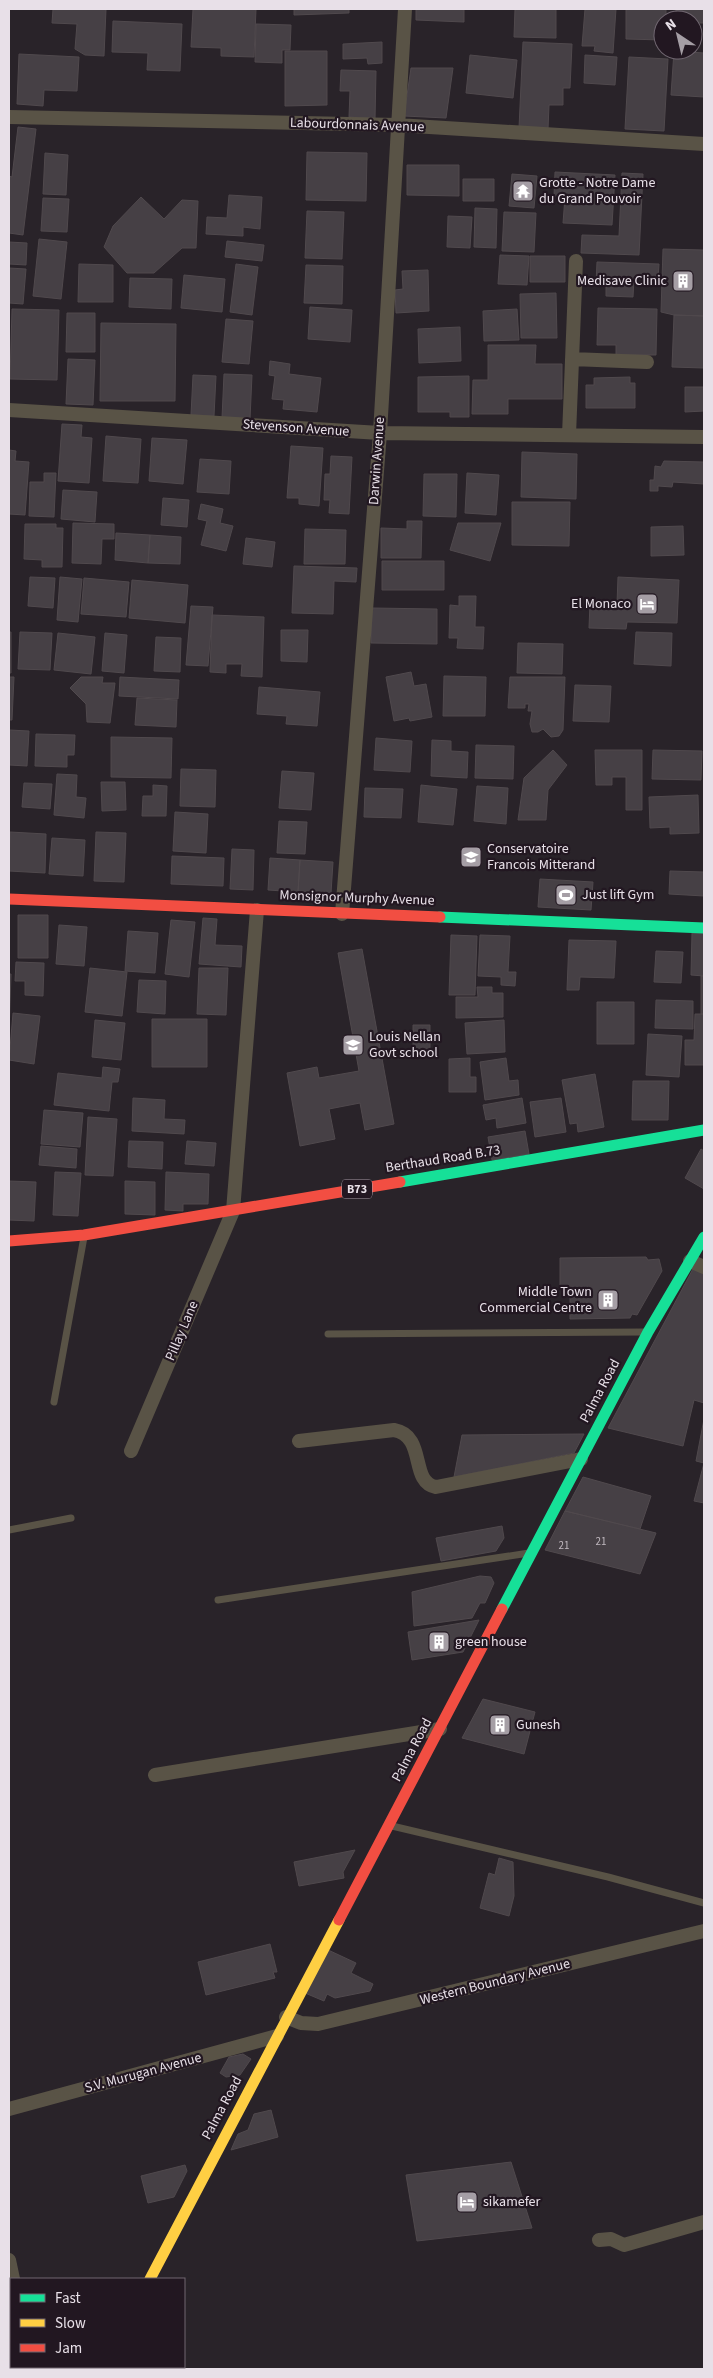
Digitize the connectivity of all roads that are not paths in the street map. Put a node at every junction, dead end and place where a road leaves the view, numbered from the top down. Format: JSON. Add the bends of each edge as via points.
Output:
{"nodes":[{"id":1,"x":405,"y":9,"type":"edge"},
{"id":2,"x":9,"y":117,"type":"edge"},
{"id":3,"x":397,"y":125,"type":"junction"},
{"id":4,"x":704,"y":144,"type":"edge"},
{"id":5,"x":576,"y":261,"type":"dead end"},
{"id":6,"x":572,"y":359,"type":"junction"},
{"id":7,"x":648,"y":362,"type":"dead end"},
{"id":8,"x":9,"y":410,"type":"edge"},
{"id":9,"x":380,"y":433,"type":"junction"},
{"id":10,"x":569,"y":435,"type":"junction"},
{"id":11,"x":704,"y":436,"type":"edge"},
{"id":12,"x":9,"y":899,"type":"edge"},
{"id":13,"x":257,"y":910,"type":"junction"},
{"id":14,"x":342,"y":914,"type":"junction"},
{"id":15,"x":704,"y":928,"type":"edge"},
{"id":16,"x":704,"y":1130,"type":"edge"},
{"id":17,"x":233,"y":1211,"type":"junction"},
{"id":18,"x":84,"y":1235,"type":"junction"},
{"id":19,"x":704,"y":1237,"type":"edge"},
{"id":20,"x":9,"y":1241,"type":"edge"},
{"id":21,"x":690,"y":1261,"type":"junction"},
{"id":22,"x":704,"y":1267,"type":"edge"},
{"id":23,"x":648,"y":1332,"type":"junction"},
{"id":24,"x":328,"y":1334,"type":"dead end"},
{"id":25,"x":54,"y":1402,"type":"dead end"},
{"id":26,"x":299,"y":1442,"type":"dead end"},
{"id":27,"x":131,"y":1451,"type":"dead end"},
{"id":28,"x":581,"y":1459,"type":"junction"},
{"id":29,"x":71,"y":1518,"type":"dead end"},
{"id":30,"x":9,"y":1530,"type":"edge"},
{"id":31,"x":532,"y":1552,"type":"junction"},
{"id":32,"x":218,"y":1600,"type":"dead end"},
{"id":33,"x":440,"y":1729,"type":"junction"},
{"id":34,"x":155,"y":1775,"type":"dead end"},
{"id":35,"x":389,"y":1825,"type":"junction"},
{"id":36,"x":704,"y":1903,"type":"edge"},
{"id":37,"x":704,"y":1931,"type":"edge"},
{"id":38,"x":286,"y":2017,"type":"junction"},
{"id":39,"x":277,"y":2036,"type":"junction"},
{"id":40,"x":9,"y":2109,"type":"edge"},
{"id":41,"x":704,"y":2222,"type":"edge"},
{"id":42,"x":599,"y":2240,"type":"dead end"},
{"id":43,"x":9,"y":2260,"type":"edge"},
{"id":44,"x":14,"y":2278,"type":"edge"},
{"id":45,"x":151,"y":2278,"type":"edge"}],
"edges":[{"from":1,"to":3,"type":"street","name":"Darwin Avenue"},
{"from":2,"to":3,"type":"street","name":"Labourdonnais Avenue"},
{"from":3,"to":4,"type":"street","name":"Labourdonnais Avenue"},
{"from":3,"to":9,"type":"street","name":"Darwin Avenue"},
{"from":5,"to":6,"type":"street"},
{"from":6,"to":7,"type":"street"},
{"from":6,"to":10,"type":"street"},
{"from":8,"to":9,"type":"street","name":"Stevenson Avenue"},
{"from":9,"to":10,"type":"street","name":"Stevenson Avenue"},
{"from":9,"to":14,"type":"street","name":"Darwin Avenue"},
{"from":10,"to":11,"type":"street","name":"Stevenson Avenue"},
{"from":12,"to":13,"type":"main road","name":"Monsignor Murphy Avenue"},
{"from":13,"to":14,"type":"main road","name":"Monsignor Murphy Avenue"},
{"from":13,"to":17,"type":"street","name":"Pillay Lane"},
{"from":14,"to":15,"type":"main road","name":"Monsignor Murphy Avenue"},
{"from":16,"to":17,"type":"main road","name":"Berthaud Road B.73","number":"B73"},
{"from":17,"to":18,"type":"main road","name":"Berthaud Road B.73","number":"B73"},
{"from":17,"to":27,"type":"street","name":"Pillay Lane"},
{"from":18,"to":20,"type":"main road","name":"Berthaud Road B.73","number":"B73"},
{"from":18,"to":25,"type":"lane"},
{"from":19,"to":21,"type":"main road","name":"Palma Road"},
{"from":21,"to":22,"type":"street"},
{"from":21,"to":23,"type":"main road","name":"Palma Road"},
{"from":23,"to":24,"type":"lane"},
{"from":23,"to":28,"type":"main road","name":"Palma Road"},
{"from":26,"to":28,"type":"street","via":[[394,1430],[402,1432],[412,1442],[422,1477],[436,1487]]},
{"from":28,"to":31,"type":"main road","name":"Palma Road"},
{"from":29,"to":30,"type":"lane"},
{"from":31,"to":32,"type":"lane"},
{"from":31,"to":33,"type":"main road","name":"Palma Road"},
{"from":33,"to":34,"type":"street"},
{"from":33,"to":35,"type":"main road","name":"Palma Road"},
{"from":35,"to":36,"type":"lane"},
{"from":35,"to":38,"type":"main road","name":"Palma Road"},
{"from":37,"to":38,"type":"street","name":"Western Boundary Avenue","via":[[318,2024],[301,2023]]},
{"from":38,"to":39,"type":"main road","name":"Palma Road"},
{"from":39,"to":40,"type":"street","name":"S.V. Murugan Avenue"},
{"from":39,"to":45,"type":"main road","name":"Palma Road"},
{"from":41,"to":42,"type":"street","via":[[624,2245],[611,2239]]},
{"from":43,"to":44,"type":"street"}]}
